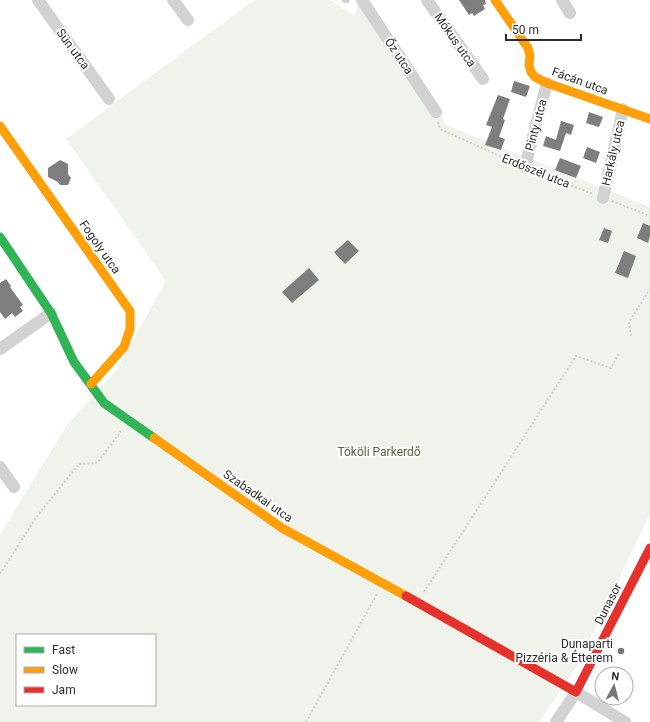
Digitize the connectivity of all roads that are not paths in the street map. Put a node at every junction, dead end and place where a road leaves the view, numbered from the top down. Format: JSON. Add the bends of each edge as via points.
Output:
{"nodes":[{"id":1,"x":38,"y":0,"type":"edge"},
{"id":2,"x":172,"y":0,"type":"edge"},
{"id":3,"x":362,"y":0,"type":"edge"},
{"id":4,"x":427,"y":0,"type":"edge"},
{"id":5,"x":496,"y":0,"type":"edge"},
{"id":6,"x":562,"y":0,"type":"edge"},
{"id":7,"x":570,"y":12,"type":"dead end"},
{"id":8,"x":188,"y":20,"type":"dead end"},
{"id":9,"x":483,"y":79,"type":"dead end"},
{"id":10,"x":547,"y":83,"type":"junction"},
{"id":11,"x":109,"y":98,"type":"dead end"},
{"id":12,"x":623,"y":109,"type":"junction"},
{"id":13,"x":436,"y":112,"type":"road end"},
{"id":14,"x":650,"y":119,"type":"edge"},
{"id":15,"x":0,"y":126,"type":"edge"},
{"id":16,"x":525,"y":167,"type":"road end"},
{"id":17,"x":603,"y":198,"type":"road end"},
{"id":18,"x":0,"y":238,"type":"edge"},
{"id":19,"x":51,"y":313,"type":"junction"},
{"id":20,"x":0,"y":349,"type":"edge"},
{"id":21,"x":91,"y":384,"type":"junction"},
{"id":22,"x":0,"y":467,"type":"edge"},
{"id":23,"x":14,"y":487,"type":"dead end"},
{"id":24,"x":650,"y":548,"type":"edge"},
{"id":25,"x":576,"y":692,"type":"junction"},
{"id":26,"x":556,"y":722,"type":"edge"},
{"id":27,"x":625,"y":722,"type":"edge"}],
"edges":[{"from":1,"to":11,"type":"street","name":"Sün utca"},
{"from":2,"to":8,"type":"street"},
{"from":3,"to":13,"type":"street","name":"Őz utca"},
{"from":4,"to":9,"type":"street","name":"Mókus utca"},
{"from":5,"to":10,"type":"street","name":"Fácán utca","via":[[528,43],[526,44],[531,73]]},
{"from":6,"to":7,"type":"street"},
{"from":10,"to":12,"type":"street","name":"Fácán utca"},
{"from":10,"to":16,"type":"street","name":"Pinty utca"},
{"from":12,"to":14,"type":"street","name":"Fácán utca"},
{"from":12,"to":17,"type":"street","name":"Harkály utca"},
{"from":15,"to":21,"type":"street","name":"Fogoly utca","via":[[130,311],[130,329],[124,347]]},
{"from":18,"to":19,"type":"street","name":"Szabadkai utca"},
{"from":19,"to":20,"type":"street"},
{"from":19,"to":21,"type":"street","name":"Szabadkai utca","via":[[74,362]]},
{"from":21,"to":25,"type":"street","name":"Szabadkai utca","via":[[104,403],[282,528]]},
{"from":22,"to":23,"type":"street"},
{"from":24,"to":25,"type":"street","name":"Dunasor"},
{"from":25,"to":26,"type":"street"},
{"from":25,"to":27,"type":"street"}]}
